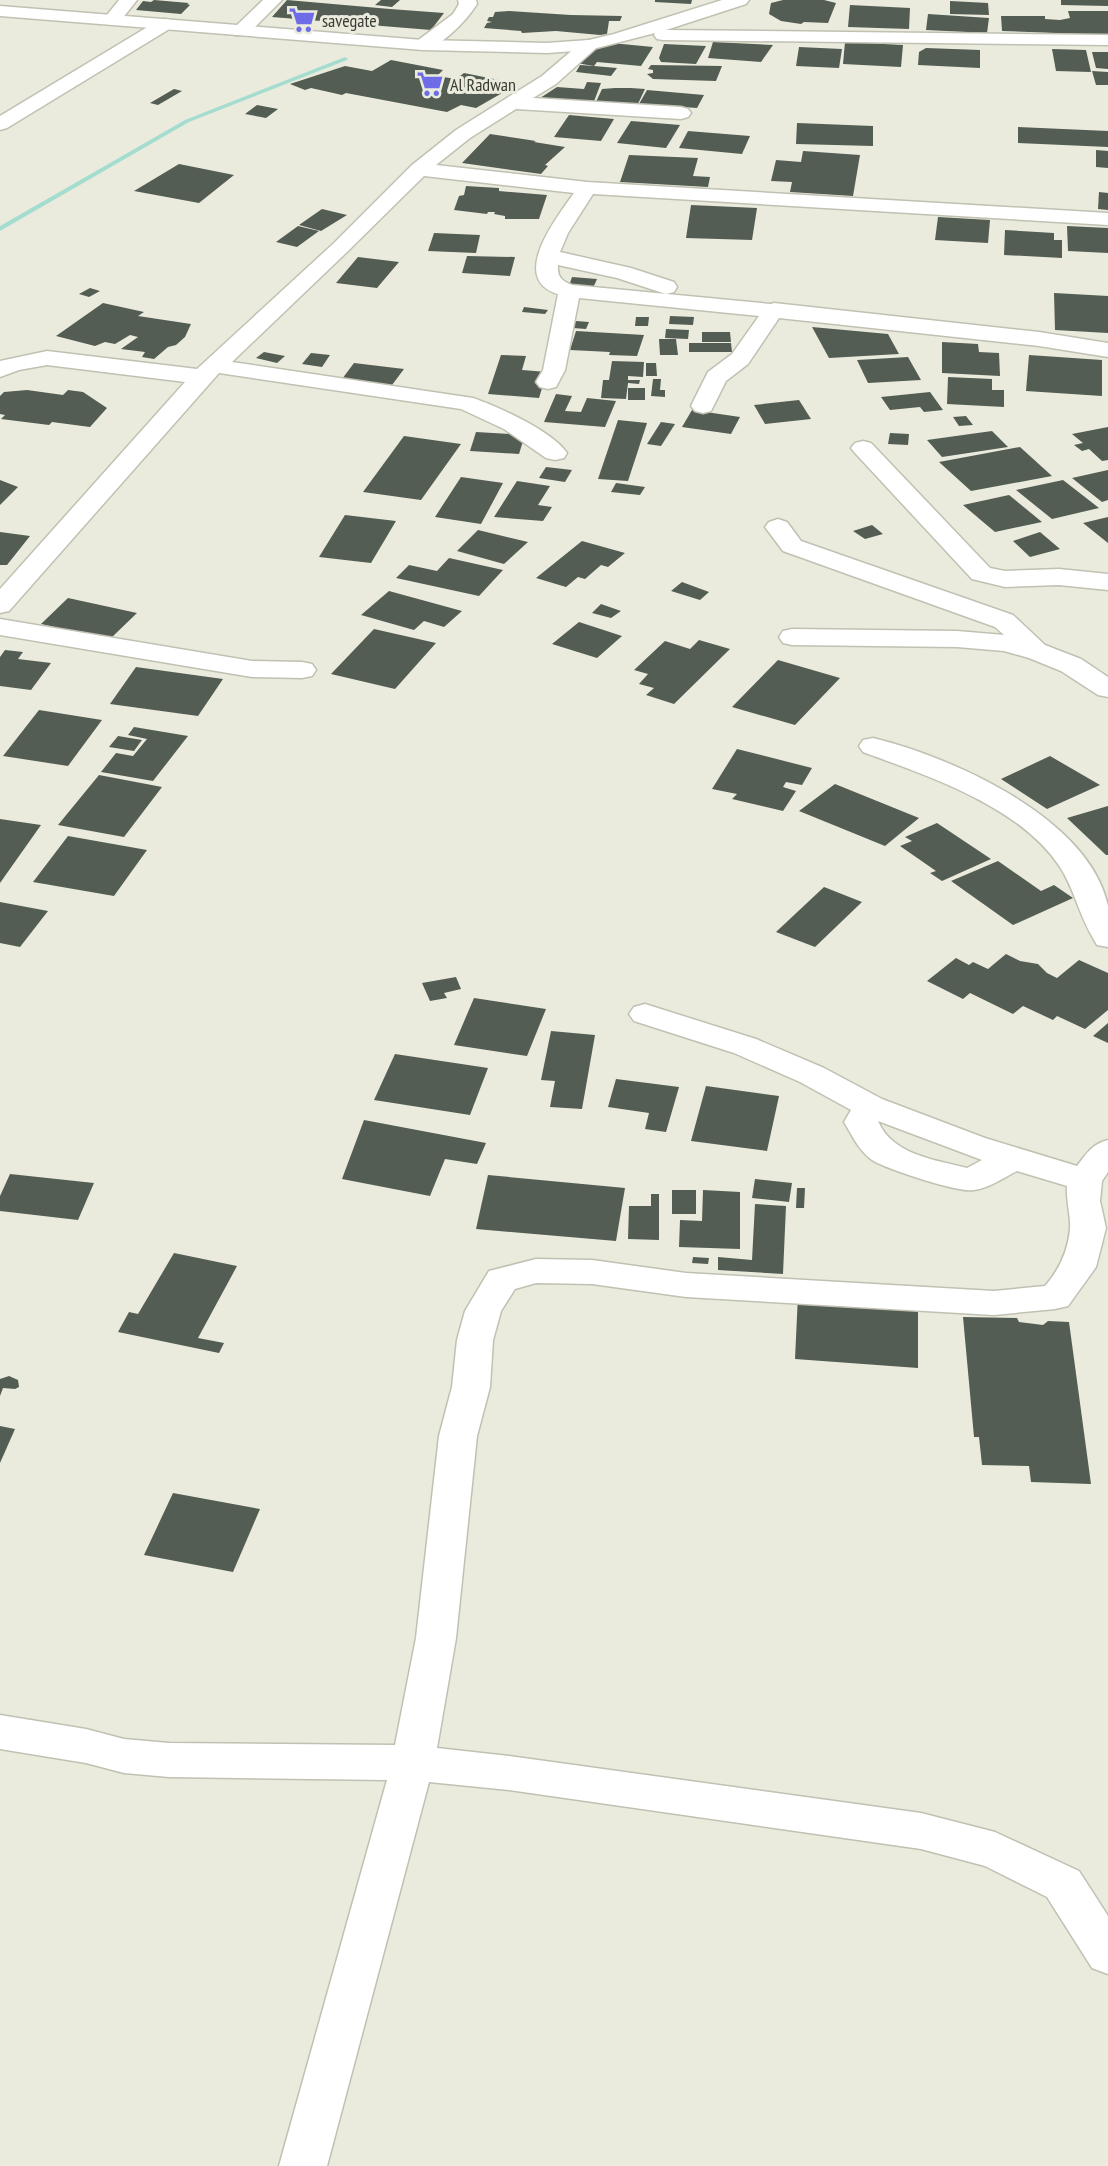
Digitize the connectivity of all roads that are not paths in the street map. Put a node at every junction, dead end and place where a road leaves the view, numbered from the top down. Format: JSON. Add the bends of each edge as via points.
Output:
{"nodes":[{"id":1,"x":128,"y":0,"type":"edge"},
{"id":2,"x":273,"y":0,"type":"edge"},
{"id":3,"x":467,"y":0,"type":"edge"},
{"id":4,"x":740,"y":0,"type":"edge"},
{"id":5,"x":0,"y":11,"type":"edge"},
{"id":6,"x":690,"y":16,"type":"junction"},
{"id":7,"x":112,"y":20,"type":"junction"},
{"id":8,"x":165,"y":24,"type":"junction"},
{"id":9,"x":241,"y":31,"type":"junction"},
{"id":10,"x":634,"y":34,"type":"junction"},
{"id":11,"x":731,"y":35,"type":"junction"},
{"id":12,"x":1108,"y":40,"type":"edge"},
{"id":13,"x":423,"y":45,"type":"junction"},
{"id":14,"x":589,"y":45,"type":"junction"},
{"id":15,"x":516,"y":102,"type":"junction"},
{"id":16,"x":681,"y":113,"type":"dead end"},
{"id":17,"x":0,"y":124,"type":"edge"},
{"id":18,"x":419,"y":169,"type":"junction"},
{"id":19,"x":587,"y":188,"type":"junction"},
{"id":20,"x":1108,"y":219,"type":"edge"},
{"id":21,"x":549,"y":256,"type":"junction"},
{"id":22,"x":570,"y":291,"type":"junction"},
{"id":23,"x":704,"y":303,"type":"junction"},
{"id":24,"x":774,"y":310,"type":"junction"},
{"id":25,"x":1108,"y":350,"type":"edge"},
{"id":26,"x":0,"y":370,"type":"edge"},
{"id":27,"x":209,"y":371,"type":"junction"},
{"id":28,"x":548,"y":382,"type":"dead end"},
{"id":29,"x":703,"y":406,"type":"dead end"},
{"id":30,"x":863,"y":448,"type":"dead end"},
{"id":31,"x":555,"y":453,"type":"dead end"},
{"id":32,"x":778,"y":527,"type":"dead end"},
{"id":33,"x":1108,"y":582,"type":"edge"},
{"id":34,"x":0,"y":605,"type":"edge"},
{"id":35,"x":0,"y":627,"type":"edge"},
{"id":36,"x":792,"y":637,"type":"dead end"},
{"id":37,"x":1039,"y":652,"type":"junction"},
{"id":38,"x":302,"y":670,"type":"dead end"},
{"id":39,"x":1108,"y":689,"type":"edge"},
{"id":40,"x":873,"y":746,"type":"dead end"},
{"id":41,"x":1108,"y":938,"type":"edge"},
{"id":42,"x":645,"y":1014,"type":"dead end"},
{"id":43,"x":1108,"y":1151,"type":"edge"},
{"id":44,"x":1085,"y":1180,"type":"junction"},
{"id":45,"x":0,"y":1732,"type":"edge"},
{"id":46,"x":413,"y":1763,"type":"junction"},
{"id":47,"x":1108,"y":1954,"type":"edge"},
{"id":48,"x":303,"y":2166,"type":"edge"}],
"edges":[{"from":1,"to":7,"type":"street"},
{"from":2,"to":9,"type":"street"},
{"from":3,"to":13,"type":"street","via":[[460,17]]},
{"from":4,"to":6,"type":"street"},
{"from":5,"to":7,"type":"street"},
{"from":6,"to":10,"type":"street"},
{"from":6,"to":11,"type":"street"},
{"from":7,"to":8,"type":"street"},
{"from":8,"to":9,"type":"street"},
{"from":8,"to":17,"type":"street"},
{"from":9,"to":13,"type":"street"},
{"from":10,"to":11,"type":"street"},
{"from":10,"to":14,"type":"street"},
{"from":11,"to":12,"type":"street"},
{"from":13,"to":14,"type":"street","via":[[524,49]]},
{"from":14,"to":15,"type":"street","via":[[549,81]]},
{"from":15,"to":16,"type":"street"},
{"from":15,"to":18,"type":"street","via":[[464,134]]},
{"from":18,"to":19,"type":"street"},
{"from":18,"to":27,"type":"street"},
{"from":19,"to":20,"type":"street"},
{"from":19,"to":21,"type":"street","via":[[558,230]]},
{"from":21,"to":22,"type":"street","via":[[548,277]]},
{"from":21,"to":23,"type":"street","via":[[642,279]]},
{"from":22,"to":23,"type":"street"},
{"from":22,"to":28,"type":"street","via":[[554,370]]},
{"from":23,"to":24,"type":"street"},
{"from":24,"to":25,"type":"street"},
{"from":24,"to":29,"type":"street","via":[[740,358],[716,377]]},
{"from":26,"to":27,"type":"street","via":[[47,358]]},
{"from":27,"to":31,"type":"street","via":[[465,403],[502,417]]},
{"from":27,"to":34,"type":"street"},
{"from":30,"to":33,"type":"street","via":[[981,574],[1005,579],[1059,577]]},
{"from":32,"to":37,"type":"street","via":[[792,546],[1004,621]]},
{"from":35,"to":38,"type":"street","via":[[252,669]]},
{"from":36,"to":37,"type":"street","via":[[957,639],[1005,643]]},
{"from":37,"to":39,"type":"street","via":[[1071,665]]},
{"from":40,"to":41,"type":"street","via":[[955,778],[1002,802],[1042,829],[1074,864]]},
{"from":42,"to":44,"type":"street","via":[[745,1046],[870,1106],[861,1122],[868,1135],[883,1151],[922,1167],[971,1180],[1014,1158]]},
{"from":43,"to":44,"type":"street"},
{"from":44,"to":46,"type":"street","via":[[1083,1201],[1088,1227],[1078,1267],[1055,1297],[994,1304],[686,1285],[592,1272],[536,1271],[502,1280],[483,1311],[475,1340],[471,1387],[458,1436],[436,1638]]},
{"from":45,"to":46,"type":"street","via":[[124,1756],[169,1760]]},
{"from":46,"to":47,"type":"street","via":[[921,1831],[995,1850],[1063,1884]]},
{"from":46,"to":48,"type":"street"}]}
